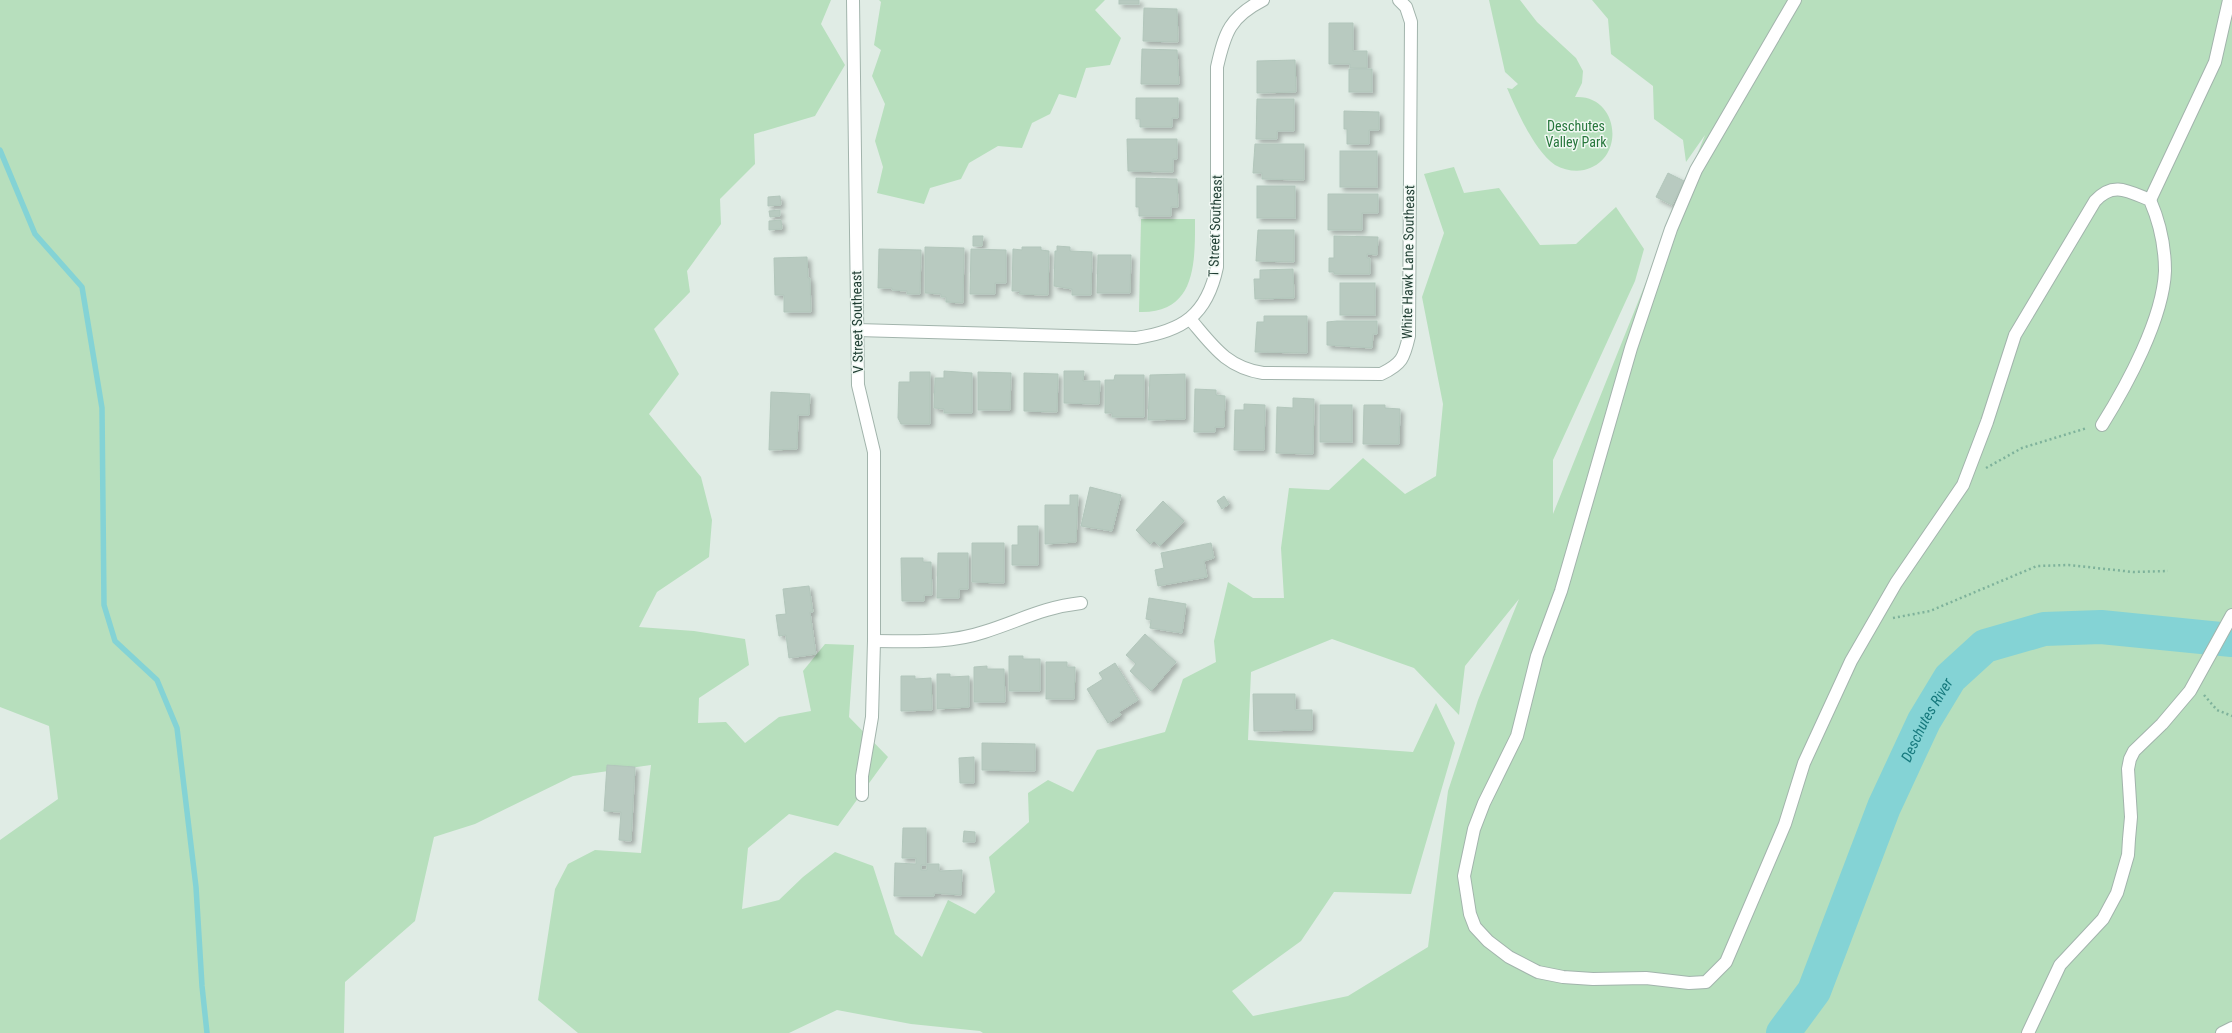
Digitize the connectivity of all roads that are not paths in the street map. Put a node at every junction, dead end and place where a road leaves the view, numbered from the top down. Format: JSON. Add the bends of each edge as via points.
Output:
{"nodes":[{"id":1,"x":853,"y":0,"type":"edge"},
{"id":2,"x":1263,"y":0,"type":"edge"},
{"id":3,"x":1399,"y":0,"type":"edge"},
{"id":4,"x":1795,"y":0,"type":"edge"},
{"id":5,"x":2229,"y":0,"type":"edge"},
{"id":6,"x":2150,"y":200,"type":"junction"},
{"id":7,"x":1190,"y":319,"type":"junction"},
{"id":8,"x":858,"y":330,"type":"junction"},
{"id":9,"x":2102,"y":425,"type":"road end"},
{"id":10,"x":1081,"y":603,"type":"dead end"},
{"id":11,"x":2232,"y":615,"type":"edge"},
{"id":12,"x":874,"y":641,"type":"junction"},
{"id":13,"x":862,"y":795,"type":"dead end"},
{"id":14,"x":2232,"y":1028,"type":"edge"},
{"id":15,"x":2028,"y":1033,"type":"edge"},
{"id":16,"x":2222,"y":1033,"type":"edge"}],
"edges":[{"from":1,"to":8,"type":"street","name":"V Street Southeast"},
{"from":2,"to":7,"type":"street","name":"T Street Southeast","via":[[1245,9],[1232,23],[1222,43],[1217,67],[1217,267],[1213,288],[1203,306]]},
{"from":3,"to":7,"type":"street","name":"White Hawk Lane Southeast","via":[[1406,7],[1411,22],[1409,336],[1405,356],[1395,367],[1381,374],[1249,371],[1220,355]]},
{"from":4,"to":6,"type":"street","via":[[1696,170],[1671,229],[1631,348],[1561,591],[1537,656],[1517,736],[1474,828],[1464,876],[1465,896],[1475,927],[1509,957],[1538,972],[1593,979],[1646,978],[1689,983],[1706,982],[1726,962],[1785,824],[1804,763],[1851,661],[1896,583],[1963,485],[1987,422],[2015,335],[2095,201],[2103,193],[2118,189]]},
{"from":5,"to":6,"type":"street","via":[[2215,62]]},
{"from":6,"to":9,"type":"street","via":[[2162,233],[2163,288],[2138,359]]},
{"from":7,"to":8,"type":"street","name":"T Street Southeast","via":[[1157,335],[1136,338]]},
{"from":8,"to":12,"type":"street","name":"V Street Southeast","via":[[858,385],[874,452]]},
{"from":10,"to":12,"type":"street","via":[[1046,609],[984,632],[940,642]]},
{"from":11,"to":15,"type":"street","via":[[2199,676],[2178,707],[2134,751],[2130,759],[2130,839],[2117,893],[2103,919],[2060,965]]},
{"from":12,"to":13,"type":"street","name":"V Street Southeast","via":[[872,717],[862,776]]},
{"from":14,"to":16,"type":"street"}]}
